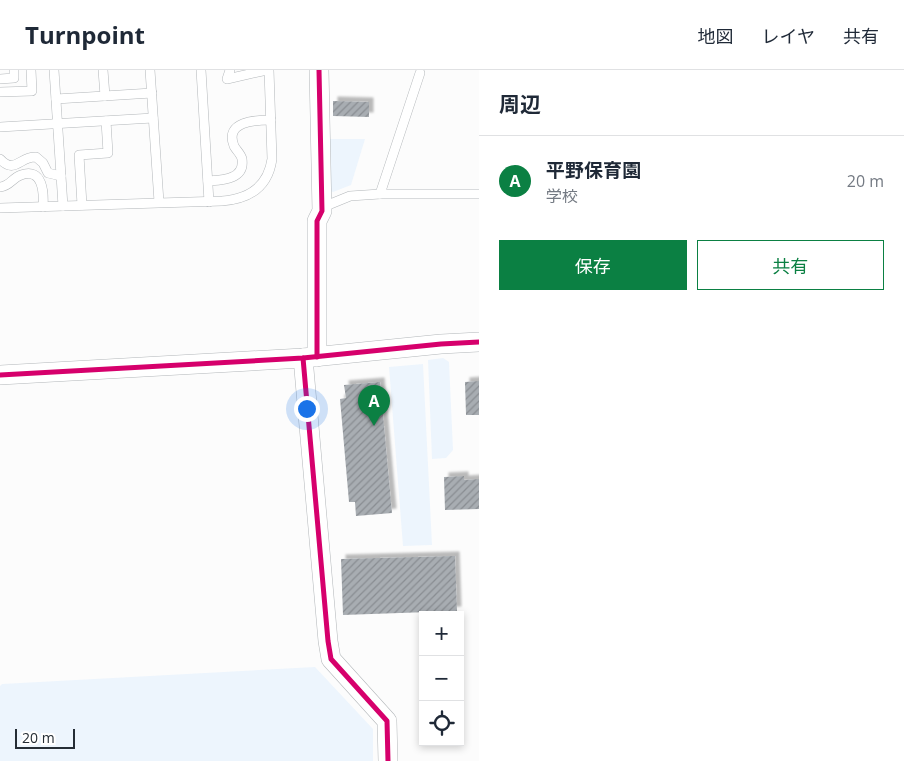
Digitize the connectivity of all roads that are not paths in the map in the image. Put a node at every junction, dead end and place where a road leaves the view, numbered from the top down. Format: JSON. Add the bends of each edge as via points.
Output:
{"nodes":[{"id":1,"x":14,"y":70,"type":"edge"},
{"id":2,"x":31,"y":70,"type":"edge"},
{"id":3,"x":54,"y":70,"type":"edge"},
{"id":4,"x":103,"y":70,"type":"edge"},
{"id":5,"x":150,"y":70,"type":"edge"},
{"id":6,"x":201,"y":70,"type":"edge"},
{"id":7,"x":230,"y":70,"type":"edge"},
{"id":8,"x":268,"y":70,"type":"edge"},
{"id":9,"x":319,"y":70,"type":"edge"},
{"id":10,"x":420,"y":73,"type":"dead end"},
{"id":11,"x":0,"y":79,"type":"edge"},
{"id":12,"x":0,"y":92,"type":"edge"},
{"id":13,"x":152,"y":93,"type":"junction"},
{"id":14,"x":105,"y":96,"type":"junction"},
{"id":15,"x":56,"y":99,"type":"junction"},
{"id":16,"x":153,"y":118,"type":"junction"},
{"id":17,"x":271,"y":120,"type":"junction"},
{"id":18,"x":106,"y":121,"type":"junction"},
{"id":19,"x":58,"y":124,"type":"junction"},
{"id":20,"x":0,"y":127,"type":"edge"},
{"id":21,"x":0,"y":159,"type":"edge"},
{"id":22,"x":61,"y":176,"type":"junction"},
{"id":23,"x":208,"y":181,"type":"junction"},
{"id":24,"x":0,"y":187,"type":"edge"},
{"id":25,"x":380,"y":194,"type":"junction"},
{"id":26,"x":479,"y":194,"type":"edge"},
{"id":27,"x":159,"y":202,"type":"junction"},
{"id":28,"x":209,"y":202,"type":"junction"},
{"id":29,"x":82,"y":205,"type":"junction"},
{"id":30,"x":63,"y":206,"type":"junction"},
{"id":31,"x":43,"y":207,"type":"junction"},
{"id":32,"x":0,"y":208,"type":"edge"},
{"id":33,"x":322,"y":211,"type":"junction"},
{"id":34,"x":479,"y":342,"type":"edge"},
{"id":35,"x":310,"y":357,"type":"junction"},
{"id":36,"x":0,"y":375,"type":"edge"},
{"id":37,"x":388,"y":761,"type":"edge"}],
"edges":[{"from":1,"to":11,"type":"lane","via":[[14,78]]},
{"from":2,"to":12,"type":"lane","via":[[32,91]]},
{"from":3,"to":15,"type":"lane"},
{"from":4,"to":14,"type":"lane"},
{"from":5,"to":13,"type":"lane"},
{"from":6,"to":23,"type":"lane"},
{"from":7,"to":8,"type":"lane","via":[[227,79]]},
{"from":8,"to":17,"type":"lane"},
{"from":9,"to":33,"type":"street"},
{"from":10,"to":25,"type":"lane"},
{"from":13,"to":14,"type":"lane"},
{"from":13,"to":16,"type":"lane"},
{"from":14,"to":15,"type":"lane"},
{"from":15,"to":19,"type":"lane"},
{"from":16,"to":18,"type":"lane"},
{"from":16,"to":27,"type":"lane"},
{"from":17,"to":23,"type":"lane","via":[[251,120],[240,124],[232,138],[242,159],[240,169],[229,179]]},
{"from":17,"to":28,"type":"lane","via":[[272,159],[267,176],[253,193],[244,198]]},
{"from":18,"to":19,"type":"lane"},
{"from":18,"to":29,"type":"lane","via":[[108,153],[79,155]]},
{"from":19,"to":20,"type":"lane"},
{"from":19,"to":22,"type":"lane"},
{"from":21,"to":22,"type":"lane","via":[[13,165],[27,157],[36,157],[48,173]]},
{"from":22,"to":30,"type":"lane"},
{"from":23,"to":28,"type":"lane"},
{"from":24,"to":31,"type":"lane","via":[[21,175],[33,176],[42,183]]},
{"from":25,"to":26,"type":"lane"},
{"from":25,"to":33,"type":"lane","via":[[350,196]]},
{"from":27,"to":28,"type":"lane"},
{"from":27,"to":29,"type":"lane"},
{"from":29,"to":30,"type":"lane"},
{"from":30,"to":31,"type":"lane"},
{"from":31,"to":32,"type":"lane"},
{"from":33,"to":35,"type":"street","via":[[317,221]]},
{"from":34,"to":35,"type":"street"},
{"from":35,"to":36,"type":"street"},
{"from":35,"to":37,"type":"street","via":[[331,658],[387,721]]}]}
